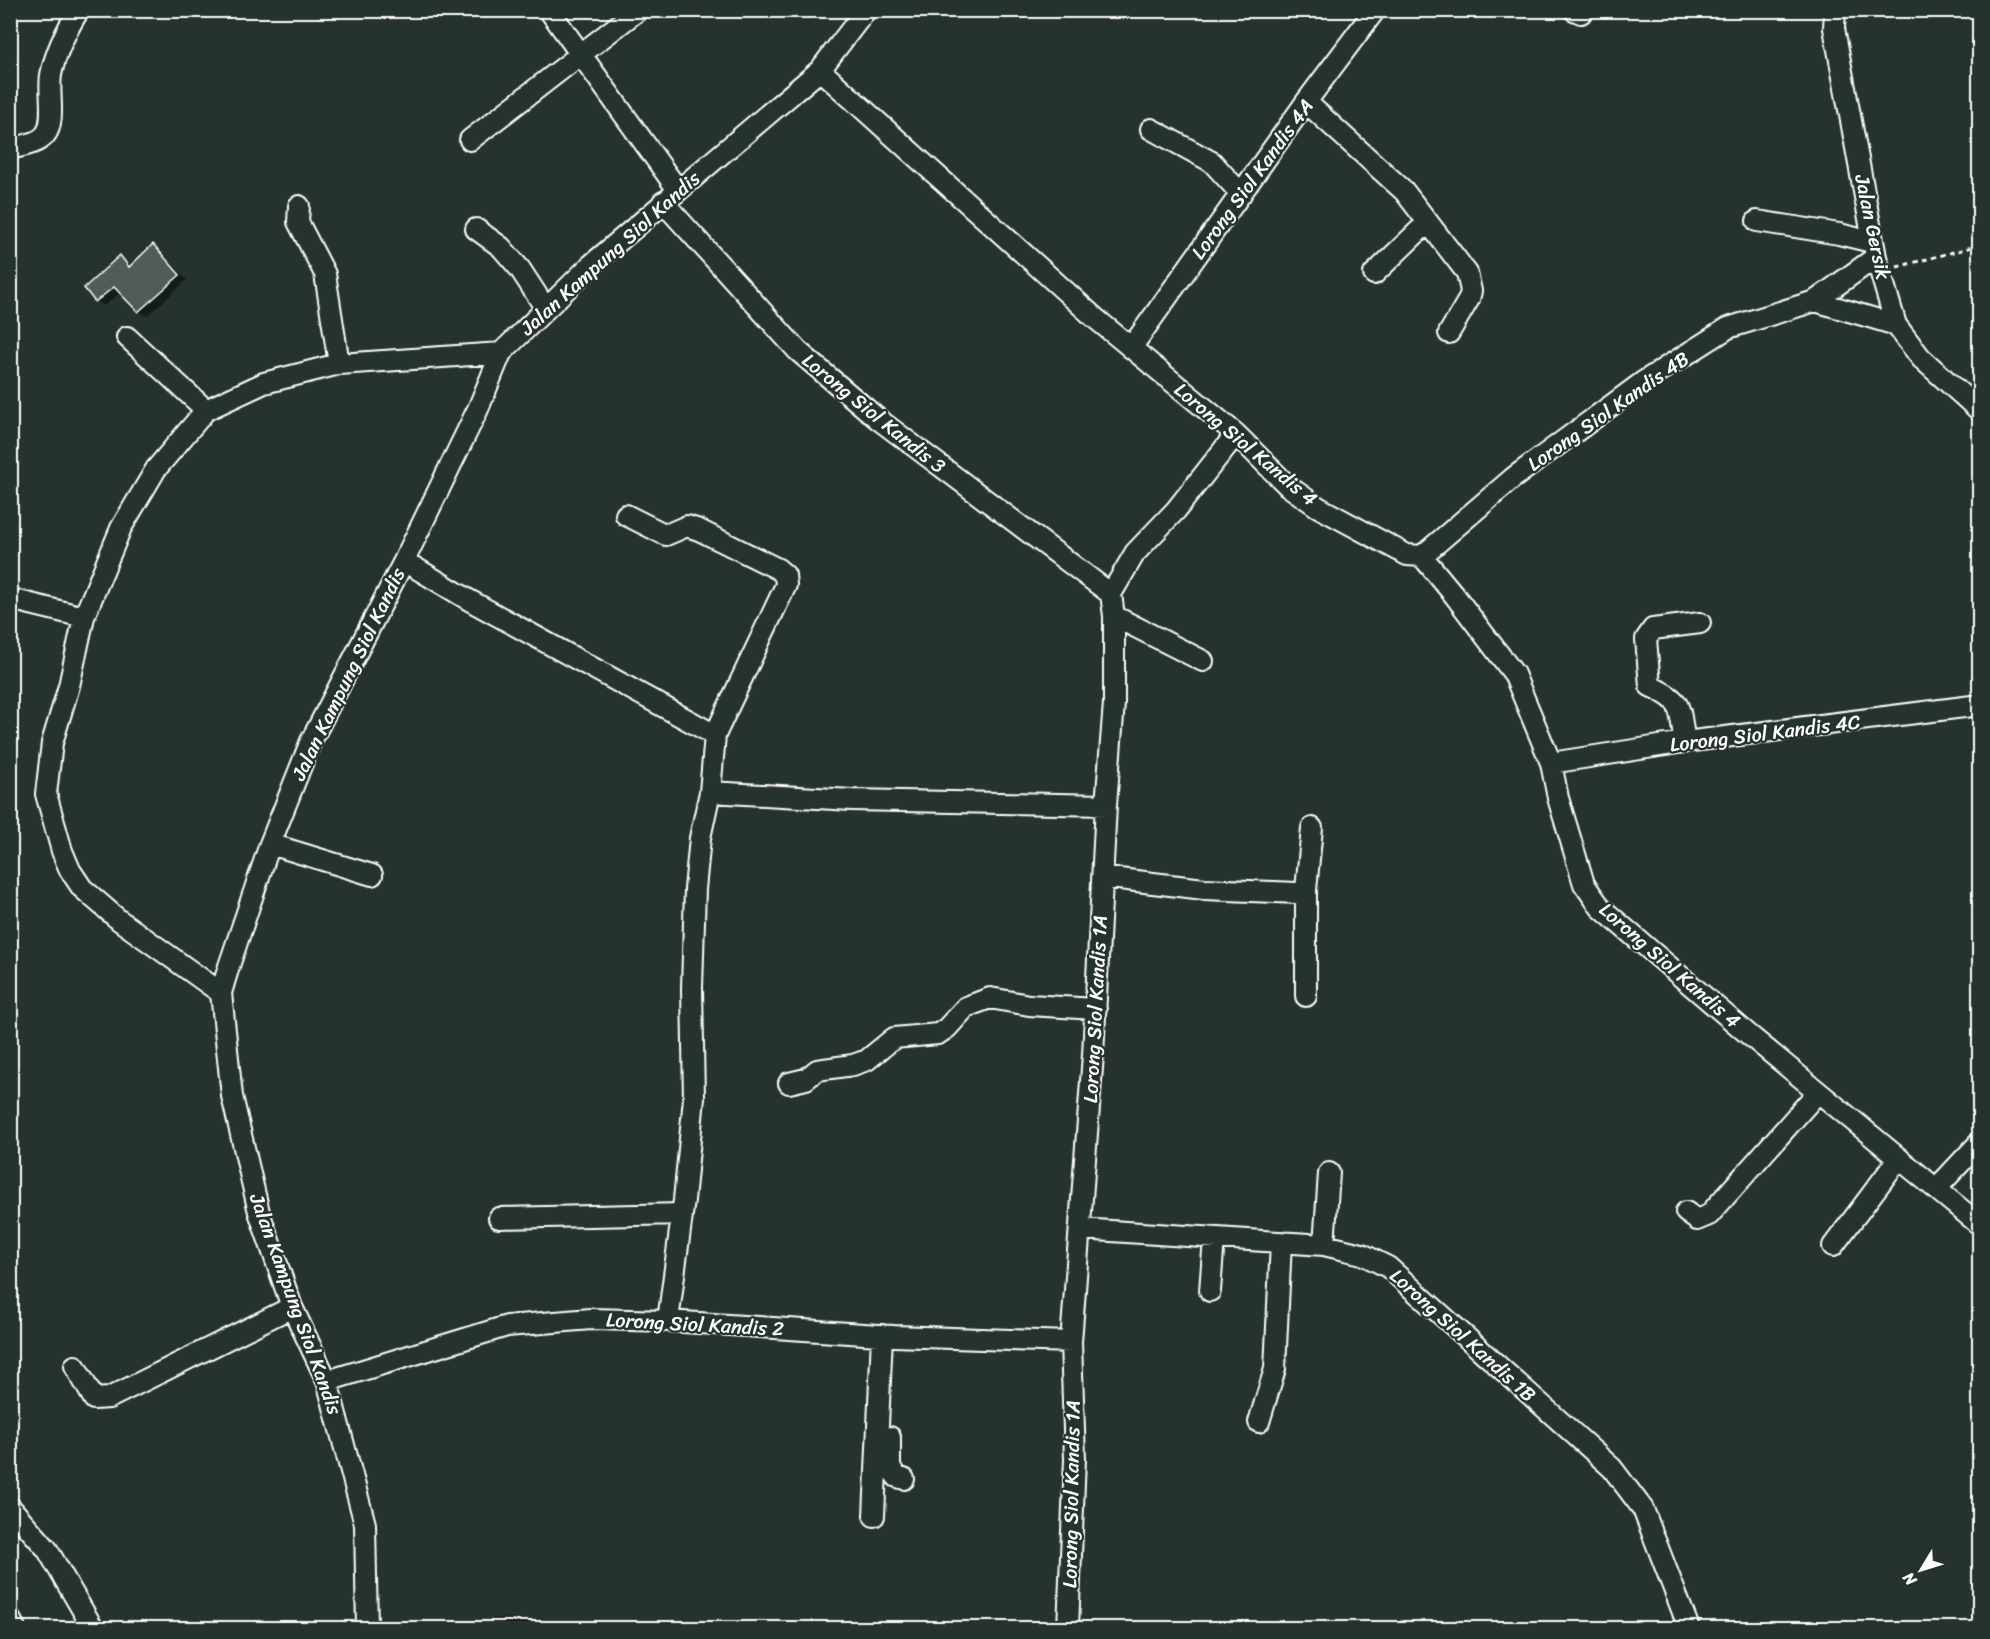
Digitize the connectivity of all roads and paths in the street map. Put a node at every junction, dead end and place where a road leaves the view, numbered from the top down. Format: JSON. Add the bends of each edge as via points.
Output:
{"nodes":[{"id":1,"x":79,"y":10,"type":"edge"},
{"id":2,"x":549,"y":10,"type":"edge"},
{"id":3,"x":638,"y":10,"type":"edge"},
{"id":4,"x":866,"y":10,"type":"edge"},
{"id":5,"x":1376,"y":10,"type":"edge"},
{"id":6,"x":1835,"y":10,"type":"edge"},
{"id":7,"x":581,"y":55,"type":"junction"},
{"id":8,"x":820,"y":70,"type":"junction"},
{"id":9,"x":1306,"y":102,"type":"junction"},
{"id":10,"x":1150,"y":129,"type":"dead end"},
{"id":11,"x":470,"y":140,"type":"dead end"},
{"id":12,"x":10,"y":149,"type":"edge"},
{"id":13,"x":1241,"y":194,"type":"junction"},
{"id":14,"x":671,"y":196,"type":"junction"},
{"id":15,"x":299,"y":206,"type":"dead end"},
{"id":16,"x":1757,"y":221,"type":"dead end"},
{"id":17,"x":1428,"y":222,"type":"junction"},
{"id":18,"x":476,"y":229,"type":"dead end"},
{"id":19,"x":1980,"y":245,"type":"edge"},
{"id":20,"x":1876,"y":257,"type":"junction"},
{"id":21,"x":1374,"y":274,"type":"dead end"},
{"id":22,"x":1815,"y":302,"type":"junction"},
{"id":23,"x":546,"y":309,"type":"junction"},
{"id":24,"x":1896,"y":325,"type":"junction"},
{"id":25,"x":1449,"y":333,"type":"dead end"},
{"id":26,"x":127,"y":337,"type":"dead end"},
{"id":27,"x":1131,"y":348,"type":"junction"},
{"id":28,"x":501,"y":353,"type":"junction"},
{"id":29,"x":339,"y":364,"type":"junction"},
{"id":30,"x":206,"y":410,"type":"junction"},
{"id":31,"x":1980,"y":411,"type":"edge"},
{"id":32,"x":1236,"y":434,"type":"junction"},
{"id":33,"x":626,"y":515,"type":"dead end"},
{"id":34,"x":1422,"y":556,"type":"junction"},
{"id":35,"x":404,"y":561,"type":"junction"},
{"id":36,"x":1111,"y":594,"type":"junction"},
{"id":37,"x":10,"y":598,"type":"edge"},
{"id":38,"x":1114,"y":616,"type":"junction"},
{"id":39,"x":84,"y":617,"type":"junction"},
{"id":40,"x":1700,"y":623,"type":"dead end"},
{"id":41,"x":1203,"y":662,"type":"dead end"},
{"id":42,"x":1980,"y":705,"type":"edge"},
{"id":43,"x":715,"y":735,"type":"junction"},
{"id":44,"x":1685,"y":742,"type":"junction"},
{"id":45,"x":1551,"y":763,"type":"junction"},
{"id":46,"x":710,"y":792,"type":"junction"},
{"id":47,"x":1106,"y":805,"type":"junction"},
{"id":48,"x":1312,"y":828,"type":"dead end"},
{"id":49,"x":270,"y":844,"type":"junction"},
{"id":50,"x":372,"y":875,"type":"dead end"},
{"id":51,"x":1102,"y":877,"type":"junction"},
{"id":52,"x":1306,"y":890,"type":"junction"},
{"id":53,"x":220,"y":993,"type":"junction"},
{"id":54,"x":1306,"y":996,"type":"dead end"},
{"id":55,"x":1096,"y":1009,"type":"junction"},
{"id":56,"x":789,"y":1083,"type":"dead end"},
{"id":57,"x":1818,"y":1092,"type":"junction"},
{"id":58,"x":1980,"y":1142,"type":"edge"},
{"id":59,"x":1899,"y":1158,"type":"junction"},
{"id":60,"x":1329,"y":1173,"type":"dead end"},
{"id":61,"x":1936,"y":1189,"type":"junction"},
{"id":62,"x":1686,"y":1212,"type":"dead end"},
{"id":63,"x":682,"y":1214,"type":"junction"},
{"id":64,"x":499,"y":1218,"type":"dead end"},
{"id":65,"x":1980,"y":1225,"type":"edge"},
{"id":66,"x":1080,"y":1229,"type":"junction"},
{"id":67,"x":1215,"y":1238,"type":"junction"},
{"id":68,"x":1281,"y":1242,"type":"junction"},
{"id":69,"x":1324,"y":1245,"type":"junction"},
{"id":70,"x":1833,"y":1246,"type":"dead end"},
{"id":71,"x":1210,"y":1291,"type":"dead end"},
{"id":72,"x":292,"y":1307,"type":"junction"},
{"id":73,"x":668,"y":1321,"type":"junction"},
{"id":74,"x":888,"y":1335,"type":"junction"},
{"id":75,"x":1071,"y":1342,"type":"junction"},
{"id":76,"x":75,"y":1366,"type":"dead end"},
{"id":77,"x":327,"y":1381,"type":"junction"},
{"id":78,"x":1259,"y":1422,"type":"dead end"},
{"id":79,"x":904,"y":1479,"type":"dead end"},
{"id":80,"x":10,"y":1508,"type":"edge"},
{"id":81,"x":874,"y":1516,"type":"dead end"},
{"id":82,"x":10,"y":1619,"type":"edge"},
{"id":83,"x":15,"y":1629,"type":"edge"},
{"id":84,"x":93,"y":1629,"type":"edge"},
{"id":85,"x":367,"y":1629,"type":"edge"},
{"id":86,"x":1068,"y":1629,"type":"edge"},
{"id":87,"x":1689,"y":1629,"type":"edge"}],
"edges":[{"from":1,"to":12,"type":"street","via":[[51,76],[50,128],[36,142]]},
{"from":2,"to":7,"type":"street","name":"Lorong Siol Kandis 3"},
{"from":3,"to":7,"type":"street"},
{"from":4,"to":8,"type":"street","name":"Jalan Kampung Siol Kandis"},
{"from":5,"to":9,"type":"street","name":"Lorong Siol Kandis 4A"},
{"from":6,"to":20,"type":"street","name":"Jalan Gersik","via":[[1835,39]]},
{"from":7,"to":11,"type":"street"},
{"from":7,"to":14,"type":"street","name":"Lorong Siol Kandis 3"},
{"from":8,"to":14,"type":"street","name":"Jalan Kampung Siol Kandis"},
{"from":8,"to":27,"type":"street","name":"Lorong Siol Kandis 4"},
{"from":9,"to":13,"type":"street","name":"Lorong Siol Kandis 4A"},
{"from":9,"to":17,"type":"street","via":[[1404,191]]},
{"from":10,"to":13,"type":"street","via":[[1212,162]]},
{"from":13,"to":27,"type":"street","name":"Lorong Siol Kandis 4A"},
{"from":14,"to":23,"type":"street","name":"Jalan Kampung Siol Kandis"},
{"from":14,"to":36,"type":"street","name":"Lorong Siol Kandis 3","via":[[798,351],[878,419]]},
{"from":15,"to":29,"type":"street","via":[[298,222],[325,274]]},
{"from":16,"to":20,"type":"street","via":[[1839,234]]},
{"from":17,"to":21,"type":"street"},
{"from":17,"to":25,"type":"street","via":[[1467,273],[1472,291]]},
{"from":18,"to":23,"type":"street","via":[[501,247]]},
{"from":19,"to":20,"type":"path"},
{"from":20,"to":22,"type":"street"},
{"from":20,"to":24,"type":"street","name":"Jalan Gersik"},
{"from":22,"to":24,"type":"street"},
{"from":22,"to":34,"type":"street","name":"Lorong Siol Kandis 4B","via":[[1728,328],[1643,382],[1513,478]]},
{"from":23,"to":28,"type":"street","name":"Jalan Kampung Siol Kandis"},
{"from":24,"to":31,"type":"street","name":"Jalan Gersik","via":[[1921,358]]},
{"from":26,"to":30,"type":"street"},
{"from":27,"to":32,"type":"street","name":"Lorong Siol Kandis 4"},
{"from":28,"to":29,"type":"street"},
{"from":28,"to":35,"type":"street","name":"Jalan Kampung Siol Kandis"},
{"from":29,"to":30,"type":"street","via":[[264,383]]},
{"from":30,"to":39,"type":"street","via":[[156,469],[121,528]]},
{"from":32,"to":34,"type":"street","name":"Lorong Siol Kandis 4","via":[[1306,499],[1407,555]]},
{"from":32,"to":36,"type":"street","via":[[1176,510],[1135,553]]},
{"from":33,"to":43,"type":"street","via":[[666,535],[687,526],[699,530],[785,575],[786,585]]},
{"from":34,"to":45,"type":"street","name":"Lorong Siol Kandis 4","via":[[1514,674]]},
{"from":35,"to":43,"type":"street"},
{"from":35,"to":49,"type":"street","name":"Jalan Kampung Siol Kandis","via":[[311,741]]},
{"from":36,"to":38,"type":"street","name":"Lorong Siol Kandis 1A"},
{"from":37,"to":39,"type":"street"},
{"from":38,"to":41,"type":"street"},
{"from":38,"to":47,"type":"street","name":"Lorong Siol Kandis 1A","via":[[1114,703]]},
{"from":39,"to":53,"type":"street","via":[[52,743],[46,794],[62,851],[82,888],[119,920]]},
{"from":40,"to":44,"type":"street","via":[[1653,629],[1646,639],[1650,686],[1678,703]]},
{"from":42,"to":44,"type":"street","name":"Lorong Siol Kandis 4C"},
{"from":43,"to":46,"type":"street"},
{"from":44,"to":45,"type":"street","name":"Lorong Siol Kandis 4C"},
{"from":45,"to":57,"type":"street","name":"Lorong Siol Kandis 4","via":[[1584,884],[1601,908]]},
{"from":46,"to":47,"type":"street","via":[[852,800]]},
{"from":46,"to":63,"type":"street","via":[[695,889],[694,1098]]},
{"from":47,"to":51,"type":"street","name":"Lorong Siol Kandis 1A"},
{"from":48,"to":52,"type":"street"},
{"from":49,"to":50,"type":"street"},
{"from":49,"to":53,"type":"street","name":"Jalan Kampung Siol Kandis"},
{"from":51,"to":52,"type":"street","via":[[1204,889],[1297,893]]},
{"from":51,"to":55,"type":"street","name":"Lorong Siol Kandis 1A"},
{"from":52,"to":54,"type":"street"},
{"from":53,"to":72,"type":"street","name":"Jalan Kampung Siol Kandis","via":[[232,1096],[259,1212]]},
{"from":55,"to":56,"type":"street","via":[[990,998],[966,1006],[938,1034],[894,1038],[867,1060],[817,1070],[806,1079]]},
{"from":55,"to":66,"type":"street","name":"Lorong Siol Kandis 1A"},
{"from":57,"to":59,"type":"street","name":"Lorong Siol Kandis 4"},
{"from":57,"to":62,"type":"street","via":[[1709,1215],[1697,1220]]},
{"from":58,"to":61,"type":"street"},
{"from":59,"to":61,"type":"street","name":"Lorong Siol Kandis 4"},
{"from":59,"to":70,"type":"street"},
{"from":60,"to":69,"type":"street"},
{"from":61,"to":65,"type":"street","name":"Lorong Siol Kandis 4"},
{"from":63,"to":64,"type":"street"},
{"from":63,"to":73,"type":"street"},
{"from":66,"to":67,"type":"street","name":"Lorong Siol Kandis 1B"},
{"from":66,"to":75,"type":"street","name":"Lorong Siol Kandis 1A"},
{"from":67,"to":68,"type":"street","name":"Lorong Siol Kandis 1B"},
{"from":67,"to":71,"type":"street"},
{"from":68,"to":69,"type":"street","name":"Lorong Siol Kandis 1B"},
{"from":68,"to":78,"type":"street","via":[[1275,1369]]},
{"from":69,"to":87,"type":"street","name":"Lorong Siol Kandis 1B","via":[[1362,1254],[1388,1267],[1612,1468],[1643,1509]]},
{"from":72,"to":76,"type":"street","via":[[109,1398],[94,1399]]},
{"from":72,"to":77,"type":"street","name":"Jalan Kampung Siol Kandis"},
{"from":73,"to":74,"type":"street","name":"Lorong Siol Kandis 2"},
{"from":73,"to":77,"type":"street","name":"Lorong Siol Kandis 2","via":[[591,1319],[507,1326]]},
{"from":74,"to":75,"type":"street","name":"Lorong Siol Kandis 2"},
{"from":74,"to":79,"type":"street","via":[[889,1458],[893,1473]]},
{"from":74,"to":81,"type":"street"},
{"from":75,"to":86,"type":"street","name":"Lorong Siol Kandis 1A","via":[[1075,1459]]},
{"from":77,"to":85,"type":"street","name":"Jalan Kampung Siol Kandis","via":[[365,1524]]},
{"from":80,"to":84,"type":"street","via":[[47,1549]]},
{"from":82,"to":83,"type":"street"}]}
